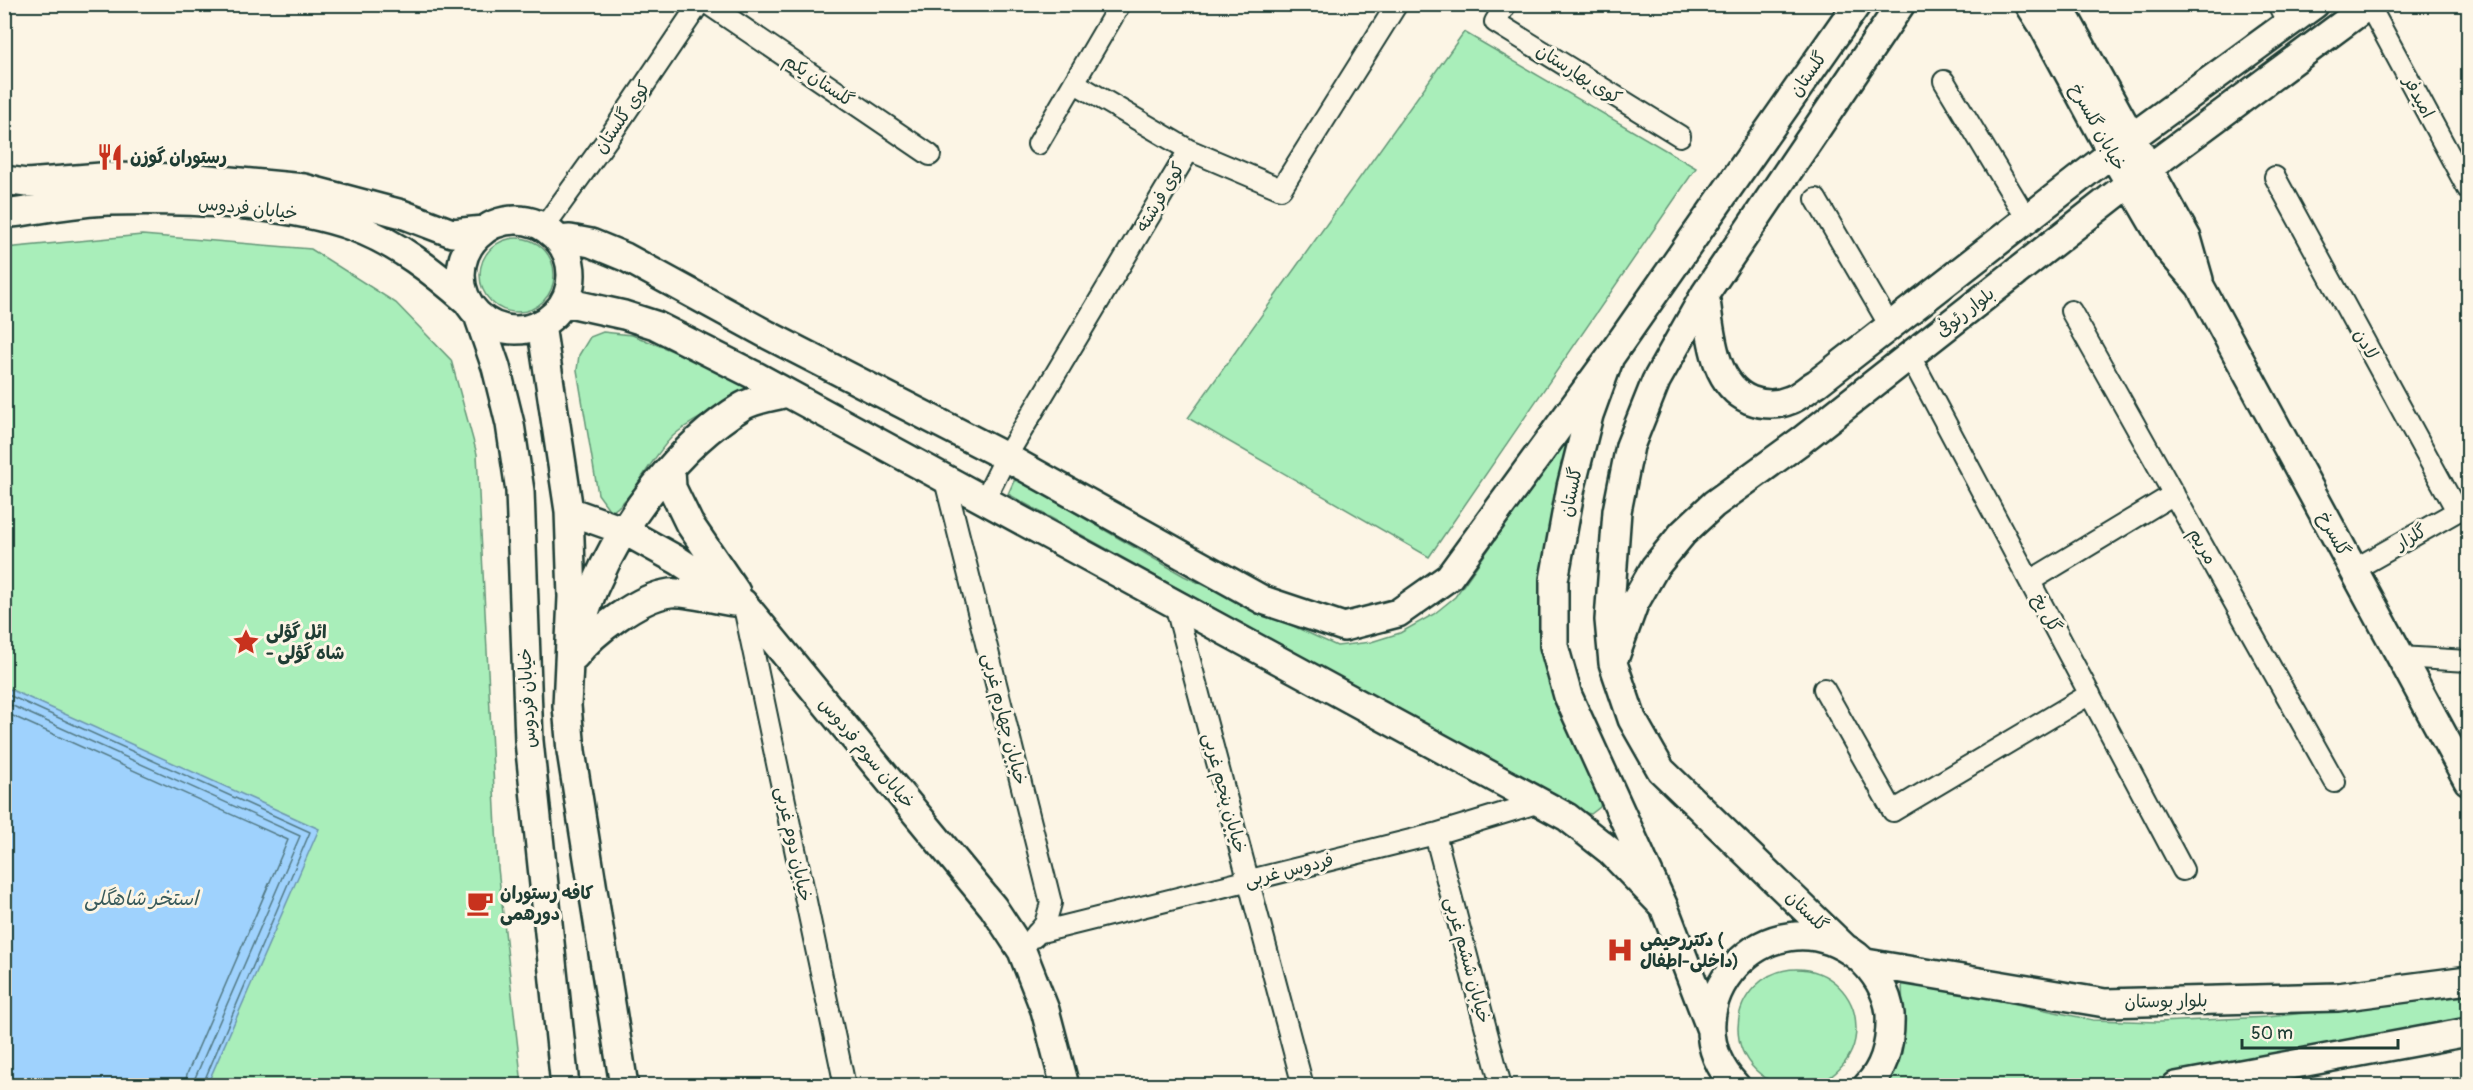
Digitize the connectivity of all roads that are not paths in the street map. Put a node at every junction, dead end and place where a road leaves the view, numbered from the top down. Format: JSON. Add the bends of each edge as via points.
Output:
{"nodes":[{"id":1,"x":699,"y":4,"type":"edge"},
{"id":2,"x":708,"y":4,"type":"edge"},
{"id":3,"x":1120,"y":4,"type":"edge"},
{"id":4,"x":1397,"y":4,"type":"edge"},
{"id":5,"x":1506,"y":4,"type":"edge"},
{"id":6,"x":1857,"y":4,"type":"edge"},
{"id":7,"x":1901,"y":4,"type":"edge"},
{"id":8,"x":2029,"y":4,"type":"edge"},
{"id":9,"x":2058,"y":4,"type":"edge"},
{"id":10,"x":2315,"y":4,"type":"edge"},
{"id":11,"x":2370,"y":5,"type":"edge"},
{"id":12,"x":2283,"y":14,"type":"edge"},
{"id":13,"x":1944,"y":81,"type":"dead end"},
{"id":14,"x":1075,"y":83,"type":"junction"},
{"id":15,"x":1680,"y":136,"type":"dead end"},
{"id":16,"x":1038,"y":144,"type":"dead end"},
{"id":17,"x":2122,"y":145,"type":"junction"},
{"id":18,"x":1189,"y":150,"type":"junction"},
{"id":19,"x":930,"y":155,"type":"dead end"},
{"id":20,"x":2139,"y":175,"type":"junction"},
{"id":21,"x":2275,"y":177,"type":"dead end"},
{"id":22,"x":4,"y":180,"type":"edge"},
{"id":23,"x":2469,"y":189,"type":"edge"},
{"id":24,"x":1816,"y":200,"type":"dead end"},
{"id":25,"x":4,"y":214,"type":"edge"},
{"id":26,"x":2027,"y":219,"type":"junction"},
{"id":27,"x":484,"y":230,"type":"junction"},
{"id":28,"x":551,"y":233,"type":"junction"},
{"id":29,"x":2200,"y":286,"type":"joint"},
{"id":30,"x":1705,"y":294,"type":"junction"},
{"id":31,"x":565,"y":302,"type":"junction"},
{"id":32,"x":473,"y":308,"type":"junction"},
{"id":33,"x":2071,"y":311,"type":"dead end"},
{"id":34,"x":541,"y":325,"type":"junction"},
{"id":35,"x":1890,"y":326,"type":"junction"},
{"id":36,"x":1910,"y":356,"type":"junction"},
{"id":37,"x":1610,"y":357,"type":"junction"},
{"id":38,"x":787,"y":393,"type":"junction"},
{"id":39,"x":1006,"y":457,"type":"junction"},
{"id":40,"x":671,"y":469,"type":"junction"},
{"id":41,"x":945,"y":480,"type":"junction"},
{"id":42,"x":2174,"y":494,"type":"junction"},
{"id":43,"x":984,"y":501,"type":"junction"},
{"id":44,"x":2463,"y":508,"type":"edge"},
{"id":45,"x":569,"y":511,"type":"junction"},
{"id":46,"x":625,"y":531,"type":"junction"},
{"id":47,"x":2353,"y":570,"type":"junction"},
{"id":48,"x":2030,"y":581,"type":"junction"},
{"id":49,"x":743,"y":603,"type":"junction"},
{"id":50,"x":1175,"y":604,"type":"junction"},
{"id":51,"x":2400,"y":657,"type":"junction"},
{"id":52,"x":2469,"y":661,"type":"edge"},
{"id":53,"x":1613,"y":663,"type":"junction"},
{"id":54,"x":568,"y":667,"type":"junction"},
{"id":55,"x":1824,"y":689,"type":"dead end"},
{"id":56,"x":2090,"y":694,"type":"junction"},
{"id":57,"x":2469,"y":781,"type":"edge"},
{"id":58,"x":2335,"y":782,"type":"dead end"},
{"id":59,"x":1540,"y":802,"type":"junction"},
{"id":60,"x":1434,"y":834,"type":"junction"},
{"id":61,"x":2183,"y":870,"type":"dead end"},
{"id":62,"x":1248,"y":881,"type":"junction"},
{"id":63,"x":1664,"y":908,"type":"junction"},
{"id":64,"x":1030,"y":942,"type":"junction"},
{"id":65,"x":1844,"y":947,"type":"junction"},
{"id":66,"x":1866,"y":963,"type":"junction"},
{"id":67,"x":2469,"y":980,"type":"edge"},
{"id":68,"x":2469,"y":1032,"type":"edge"},
{"id":69,"x":1714,"y":1042,"type":"junction"},
{"id":70,"x":2215,"y":1082,"type":"edge"},
{"id":71,"x":565,"y":1086,"type":"edge"},
{"id":72,"x":624,"y":1086,"type":"edge"},
{"id":73,"x":845,"y":1086,"type":"edge"},
{"id":74,"x":1065,"y":1086,"type":"edge"},
{"id":75,"x":1303,"y":1086,"type":"edge"},
{"id":76,"x":1501,"y":1086,"type":"edge"},
{"id":77,"x":1725,"y":1086,"type":"edge"},
{"id":78,"x":1736,"y":1086,"type":"edge"},
{"id":79,"x":1867,"y":1086,"type":"edge"},
{"id":80,"x":2176,"y":1086,"type":"edge"}],
"edges":[{"from":1,"to":28,"type":"street","name":"کوی گلستان"},
{"from":2,"to":19,"type":"street","name":"گلستان یکم"},
{"from":3,"to":14,"type":"street"},
{"from":4,"to":18,"type":"street","name":"کوی فرشته","via":[[1281,189]]},
{"from":5,"to":15,"type":"street","name":"کوی بهارستان","via":[[1495,22]]},
{"from":6,"to":37,"type":"main road","name":"گلستان"},
{"from":7,"to":30,"type":"main road","name":"گلستان"},
{"from":8,"to":17,"type":"main road","name":"خیابان گلسرخ"},
{"from":9,"to":17,"type":"main road","name":"خیابان گلسرخ"},
{"from":10,"to":12,"type":"main road","name":"بلوار رئوفی"},
{"from":11,"to":20,"type":"main road","name":"بلوار رئوفی"},
{"from":11,"to":23,"type":"street","name":"امیدفر"},
{"from":12,"to":17,"type":"main road","name":"بلوار رئوفی"},
{"from":13,"to":26,"type":"street"},
{"from":14,"to":16,"type":"street"},
{"from":14,"to":18,"type":"street"},
{"from":17,"to":20,"type":"main road","name":"خیابان گلسرخ"},
{"from":17,"to":26,"type":"main road","name":"بلوار رئوفی"},
{"from":18,"to":39,"type":"street","name":"کوی فرشته"},
{"from":20,"to":29,"type":"main road","name":"خیابان گلسرخ"},
{"from":20,"to":36,"type":"main road","name":"بلوار رئوفی"},
{"from":21,"to":44,"type":"street","name":"لادن"},
{"from":22,"to":27,"type":"main road","name":"خیابان فردوس","via":[[27,183],[101,177],[198,178],[304,188],[402,214],[453,233]]},
{"from":24,"to":35,"type":"street"},
{"from":25,"to":32,"type":"main road","name":"خیابان فردوس","via":[[108,201],[204,202],[305,213],[355,227],[392,245],[436,274]]},
{"from":26,"to":35,"type":"main road","name":"بلوار رئوفی"},
{"from":27,"to":28,"type":"main road","via":[[514,220],[529,221]]},
{"from":27,"to":32,"type":"main road","via":[[473,241],[463,263],[462,287]]},
{"from":28,"to":31,"type":"main road","via":[[567,254],[571,270]]},
{"from":28,"to":39,"type":"main road","via":[[625,257]]},
{"from":29,"to":47,"type":"main road","name":"گلسرخ"},
{"from":30,"to":35,"type":"main road","name":"بلوار رئوفی","via":[[1716,360],[1727,382],[1744,397],[1763,405],[1790,400]]},
{"from":30,"to":53,"type":"main road","name":"گلستان","via":[[1656,381],[1630,446],[1617,511],[1609,620]]},
{"from":31,"to":34,"type":"main road"},
{"from":31,"to":38,"type":"main road","via":[[655,325]]},
{"from":32,"to":34,"type":"main road","via":[[492,325],[508,330]]},
{"from":32,"to":71,"type":"main road","name":"خیابان فردوس","via":[[496,367],[520,491],[529,741]]},
{"from":33,"to":42,"type":"street","name":"مریم"},
{"from":34,"to":45,"type":"main road"},
{"from":35,"to":36,"type":"main road"},
{"from":36,"to":48,"type":"street","name":"گل یخ"},
{"from":36,"to":53,"type":"main road","name":"بلوار رئوفی","via":[[1714,504],[1683,533],[1655,567],[1634,604]]},
{"from":37,"to":39,"type":"main road","via":[[1449,577],[1398,613],[1344,627],[1263,600]]},
{"from":37,"to":63,"type":"main road","name":"گلستان","via":[[1589,415],[1571,487],[1554,580],[1554,646],[1568,696]]},
{"from":38,"to":40,"type":"main road","via":[[744,405],[701,438]]},
{"from":38,"to":41,"type":"main road"},
{"from":39,"to":43,"type":"street","name":"کوی فرشته"},
{"from":40,"to":46,"type":"main road","via":[[654,486]]},
{"from":40,"to":49,"type":"main road","via":[[672,488],[689,523]]},
{"from":41,"to":43,"type":"main road"},
{"from":41,"to":64,"type":"street","name":"خیابان چهارم غربی","via":[[1050,903],[1045,924]]},
{"from":42,"to":48,"type":"street"},
{"from":42,"to":58,"type":"street","name":"مریم"},
{"from":43,"to":50,"type":"main road"},
{"from":44,"to":47,"type":"street","name":"گلزار"},
{"from":45,"to":46,"type":"main road","name":"خیابان سوم فردوس"},
{"from":45,"to":54,"type":"main road","via":[[572,597]]},
{"from":46,"to":49,"type":"main road","name":"خیابان سوم فردوس"},
{"from":46,"to":54,"type":"main road","via":[[594,588]]},
{"from":47,"to":51,"type":"main road","name":"گلسرخ"},
{"from":48,"to":56,"type":"street","name":"گل یخ"},
{"from":49,"to":54,"type":"main road","via":[[670,593],[613,621],[582,647]]},
{"from":49,"to":64,"type":"main road","name":"خیابان سوم فردوس","via":[[993,907]]},
{"from":49,"to":73,"type":"street","name":"خیابان دوم غربی"},
{"from":50,"to":59,"type":"main road"},
{"from":50,"to":62,"type":"street","name":"خیابان پنجم غربی"},
{"from":51,"to":52,"type":"street"},
{"from":51,"to":57,"type":"main road","name":"گلسرخ"},
{"from":53,"to":65,"type":"main road","name":"گلستان","via":[[1632,719],[1661,771]]},
{"from":54,"to":72,"type":"main road","via":[[571,751]]},
{"from":55,"to":56,"type":"street","via":[[1893,812]]},
{"from":56,"to":61,"type":"street","name":"گل یخ"},
{"from":59,"to":60,"type":"street","name":"فردوس غربی"},
{"from":59,"to":63,"type":"main road","via":[[1567,817],[1610,851]]},
{"from":60,"to":62,"type":"street","name":"فردوس غربی"},
{"from":60,"to":76,"type":"street","name":"خیابان ششم غربی"},
{"from":62,"to":64,"type":"street","name":"فردوس غربی"},
{"from":62,"to":75,"type":"street","name":"خیابان پنجم غربی"},
{"from":63,"to":69,"type":"main road","name":"گلستان"},
{"from":64,"to":74,"type":"main road","name":"خیابان سوم فردوس"},
{"from":65,"to":66,"type":"main road"},
{"from":65,"to":69,"type":"main road","via":[[1819,937],[1792,936],[1765,942],[1743,957],[1725,978],[1714,1003]]},
{"from":66,"to":67,"type":"main road","name":"بلوار بوستان","via":[[2104,1003],[2338,997]]},
{"from":66,"to":79,"type":"main road","via":[[1881,984],[1889,1008],[1891,1034],[1885,1058]]},
{"from":68,"to":70,"type":"main road"},
{"from":69,"to":77,"type":"main road"},
{"from":69,"to":78,"type":"main road","via":[[1728,1078]]},
{"from":70,"to":80,"type":"main road"}]}
